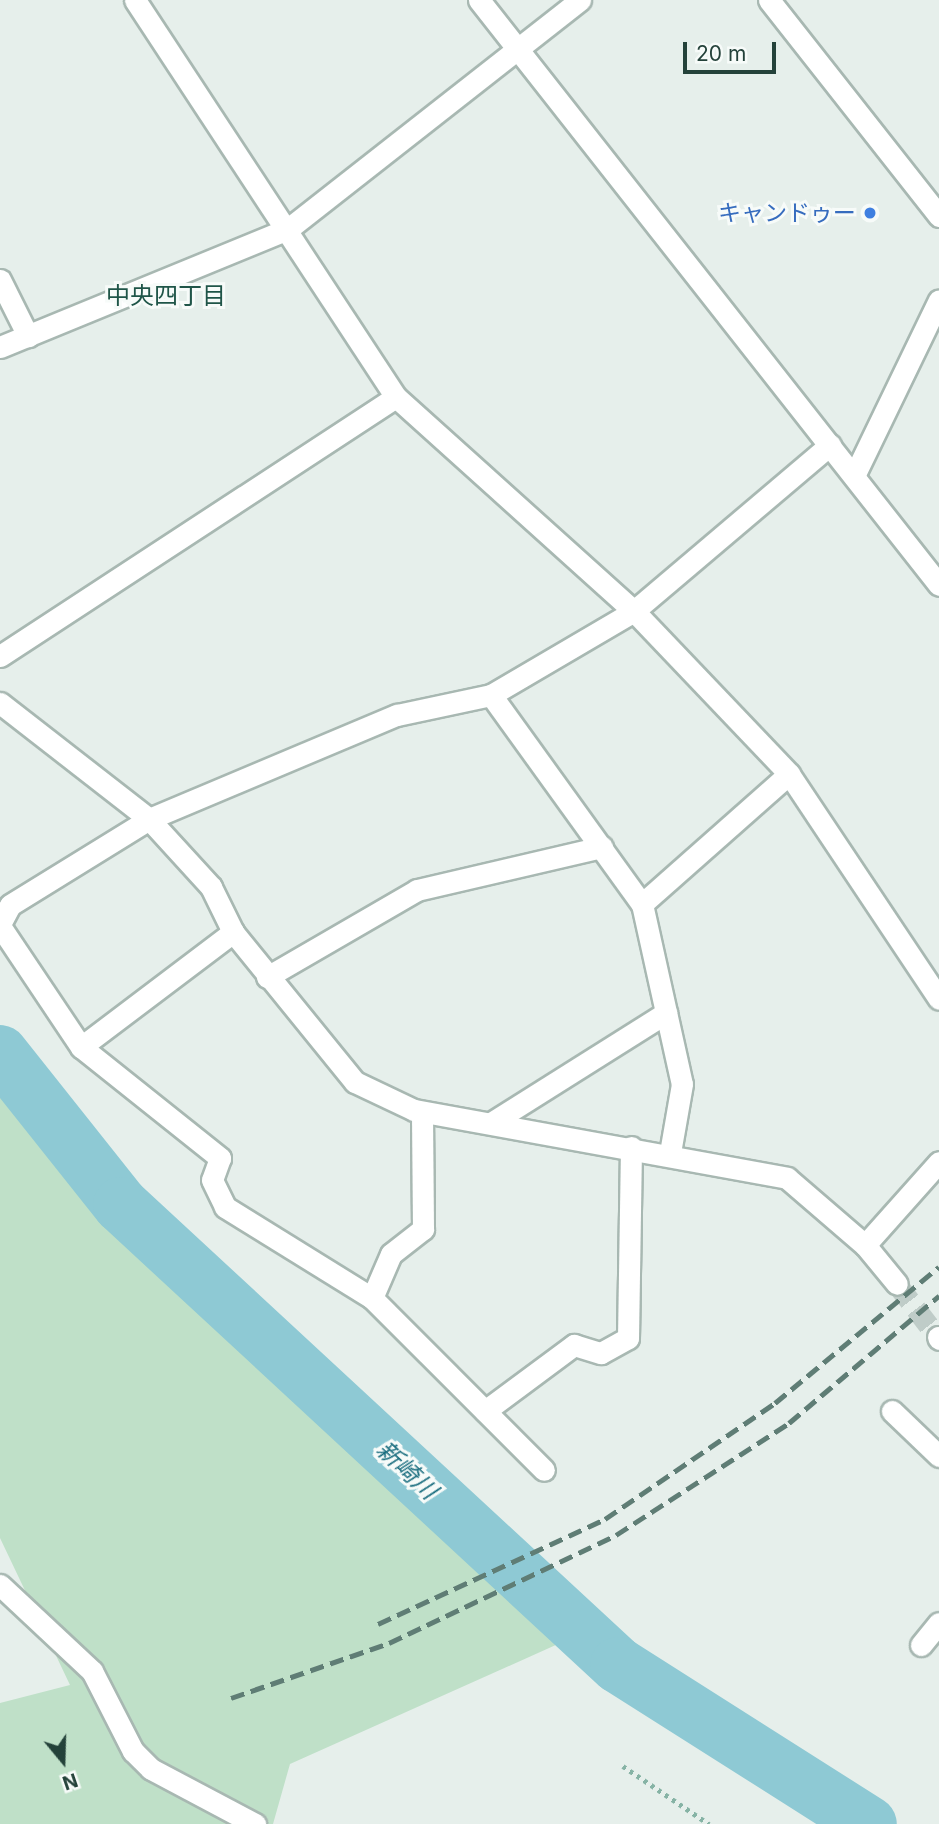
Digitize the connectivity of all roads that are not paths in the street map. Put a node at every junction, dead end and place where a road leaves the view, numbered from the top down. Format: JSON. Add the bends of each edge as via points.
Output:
{"nodes":[{"id":1,"x":135,"y":0,"type":"edge"},
{"id":2,"x":479,"y":0,"type":"edge"},
{"id":3,"x":580,"y":0,"type":"edge"},
{"id":4,"x":769,"y":0,"type":"edge"},
{"id":5,"x":518,"y":48,"type":"junction"},
{"id":6,"x":939,"y":216,"type":"edge"},
{"id":7,"x":288,"y":229,"type":"junction"},
{"id":8,"x":0,"y":279,"type":"edge"},
{"id":9,"x":939,"y":300,"type":"edge"},
{"id":10,"x":28,"y":336,"type":"junction"},
{"id":11,"x":0,"y":347,"type":"edge"},
{"id":12,"x":396,"y":397,"type":"junction"},
{"id":13,"x":830,"y":445,"type":"junction"},
{"id":14,"x":853,"y":475,"type":"junction"},
{"id":15,"x":939,"y":585,"type":"edge"},
{"id":16,"x":634,"y":611,"type":"junction"},
{"id":17,"x":0,"y":656,"type":"edge"},
{"id":18,"x":491,"y":695,"type":"junction"},
{"id":19,"x":0,"y":703,"type":"edge"},
{"id":20,"x":789,"y":774,"type":"junction"},
{"id":21,"x":149,"y":819,"type":"junction"},
{"id":22,"x":602,"y":847,"type":"junction"},
{"id":23,"x":642,"y":904,"type":"junction"},
{"id":24,"x":0,"y":925,"type":"edge"},
{"id":25,"x":233,"y":932,"type":"junction"},
{"id":26,"x":267,"y":977,"type":"junction"},
{"id":27,"x":939,"y":999,"type":"edge"},
{"id":28,"x":666,"y":1013,"type":"junction"},
{"id":29,"x":81,"y":1047,"type":"junction"},
{"id":30,"x":422,"y":1112,"type":"junction"},
{"id":31,"x":491,"y":1123,"type":"junction"},
{"id":32,"x":631,"y":1147,"type":"junction"},
{"id":33,"x":670,"y":1153,"type":"junction"},
{"id":34,"x":939,"y":1162,"type":"edge"},
{"id":35,"x":865,"y":1245,"type":"junction"},
{"id":36,"x":897,"y":1284,"type":"tunnel mouth"},
{"id":37,"x":372,"y":1298,"type":"junction"},
{"id":38,"x":892,"y":1410,"type":"dead end"},
{"id":39,"x":485,"y":1411,"type":"junction"},
{"id":40,"x":939,"y":1456,"type":"edge"},
{"id":41,"x":544,"y":1470,"type":"dead end"},
{"id":42,"x":0,"y":1585,"type":"edge"},
{"id":43,"x":939,"y":1623,"type":"edge"},
{"id":44,"x":920,"y":1645,"type":"dead end"},
{"id":45,"x":255,"y":1824,"type":"edge"}],
"edges":[{"from":1,"to":7,"type":"street"},
{"from":2,"to":5,"type":"street"},
{"from":3,"to":5,"type":"street"},
{"from":4,"to":6,"type":"street"},
{"from":5,"to":7,"type":"street"},
{"from":5,"to":13,"type":"street"},
{"from":7,"to":10,"type":"street"},
{"from":7,"to":12,"type":"street"},
{"from":8,"to":10,"type":"street"},
{"from":9,"to":14,"type":"street"},
{"from":10,"to":11,"type":"street"},
{"from":12,"to":16,"type":"street"},
{"from":12,"to":17,"type":"street"},
{"from":13,"to":14,"type":"street"},
{"from":13,"to":16,"type":"street"},
{"from":14,"to":15,"type":"street"},
{"from":16,"to":18,"type":"street"},
{"from":16,"to":20,"type":"street"},
{"from":18,"to":21,"type":"street","via":[[397,715]]},
{"from":18,"to":22,"type":"street"},
{"from":19,"to":21,"type":"street"},
{"from":20,"to":23,"type":"street"},
{"from":20,"to":27,"type":"street"},
{"from":21,"to":24,"type":"street","via":[[10,905]]},
{"from":21,"to":25,"type":"street","via":[[211,887]]},
{"from":22,"to":23,"type":"street"},
{"from":22,"to":26,"type":"street","via":[[417,890]]},
{"from":23,"to":28,"type":"street"},
{"from":24,"to":29,"type":"street"},
{"from":25,"to":26,"type":"street"},
{"from":25,"to":29,"type":"street"},
{"from":26,"to":30,"type":"street","via":[[355,1082]]},
{"from":28,"to":31,"type":"street"},
{"from":28,"to":33,"type":"street","via":[[682,1084]]},
{"from":29,"to":37,"type":"street","via":[[220,1158],[212,1180],[225,1207]]},
{"from":30,"to":31,"type":"street"},
{"from":30,"to":37,"type":"street","via":[[423,1229],[391,1254]]},
{"from":31,"to":32,"type":"street"},
{"from":32,"to":33,"type":"street"},
{"from":32,"to":39,"type":"street","via":[[628,1338],[601,1353],[573,1345]]},
{"from":33,"to":35,"type":"street","via":[[787,1178]]},
{"from":34,"to":35,"type":"street"},
{"from":35,"to":36,"type":"street"},
{"from":37,"to":39,"type":"street"},
{"from":38,"to":40,"type":"street"},
{"from":39,"to":41,"type":"street"},
{"from":42,"to":45,"type":"street","via":[[92,1671],[133,1751],[151,1769]]},
{"from":43,"to":44,"type":"street"}]}
